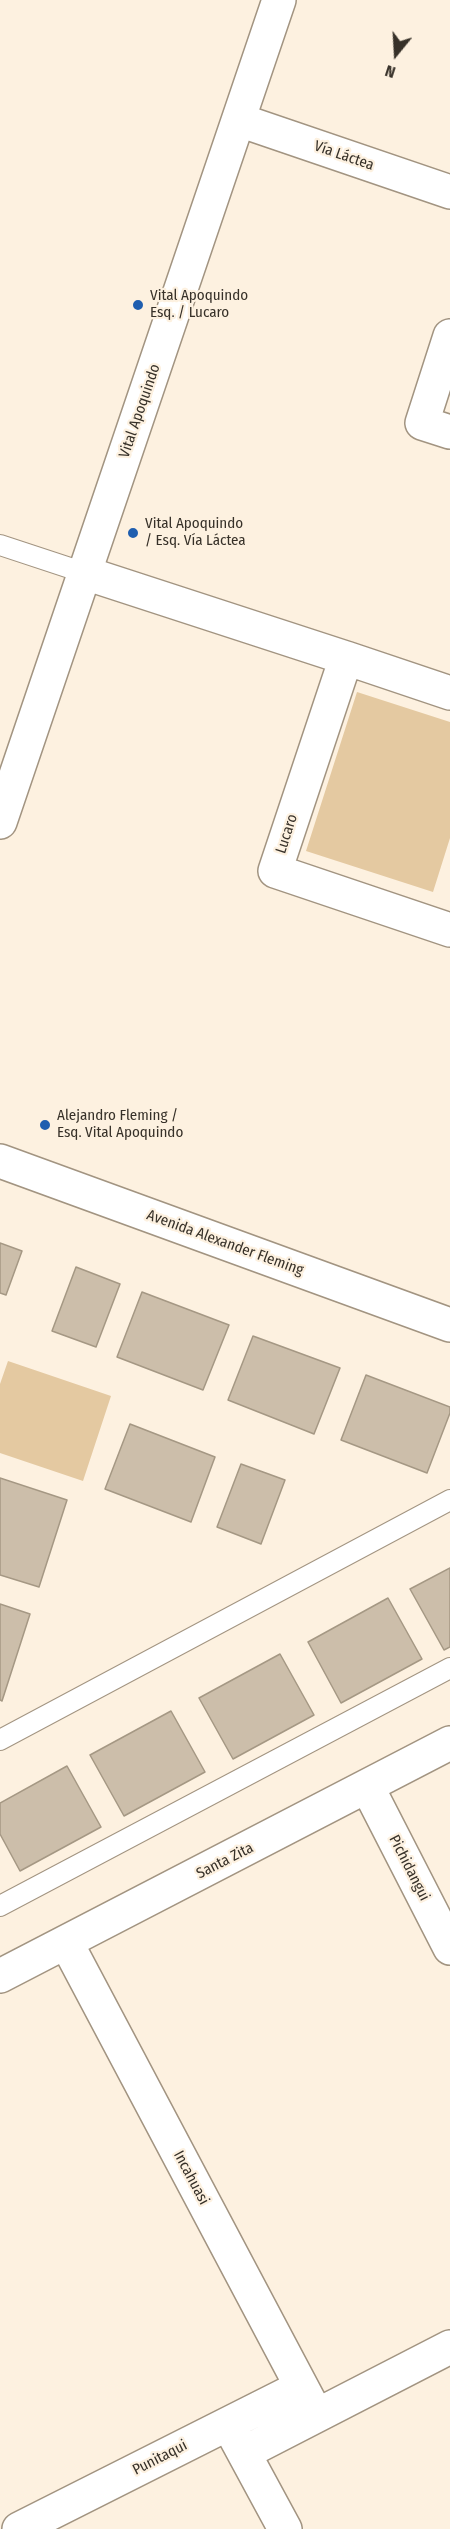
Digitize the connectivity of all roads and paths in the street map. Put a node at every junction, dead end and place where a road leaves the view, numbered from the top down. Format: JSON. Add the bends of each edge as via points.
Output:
{"nodes":[{"id":1,"x":279,"y":0,"type":"edge"},
{"id":2,"x":239,"y":120,"type":"junction"},
{"id":3,"x":450,"y":192,"type":"edge"},
{"id":4,"x":450,"y":336,"type":"edge"},
{"id":5,"x":450,"y":432,"type":"edge"},
{"id":6,"x":0,"y":545,"type":"edge"},
{"id":7,"x":85,"y":573,"type":"junction"},
{"id":8,"x":346,"y":658,"type":"junction"},
{"id":9,"x":450,"y":693,"type":"edge"},
{"id":10,"x":0,"y":822,"type":"edge"},
{"id":11,"x":450,"y":928,"type":"edge"},
{"id":12,"x":0,"y":1161,"type":"edge"},
{"id":13,"x":450,"y":1325,"type":"edge"},
{"id":14,"x":450,"y":1500,"type":"edge"},
{"id":15,"x":450,"y":1668,"type":"edge"},
{"id":16,"x":0,"y":1740,"type":"edge"},
{"id":17,"x":450,"y":1743,"type":"edge"},
{"id":18,"x":368,"y":1788,"type":"junction"},
{"id":19,"x":0,"y":1906,"type":"edge"},
{"id":20,"x":66,"y":1942,"type":"junction"},
{"id":21,"x":450,"y":1948,"type":"edge"},
{"id":22,"x":0,"y":1976,"type":"edge"},
{"id":23,"x":450,"y":2347,"type":"edge"},
{"id":24,"x":309,"y":2400,"type":"junction"},
{"id":25,"x":228,"y":2424,"type":"junction"},
{"id":26,"x":244,"y":2453,"type":"junction"},
{"id":27,"x":19,"y":2529,"type":"edge"},
{"id":28,"x":285,"y":2529,"type":"edge"}],
"edges":[{"from":1,"to":2,"type":"street","name":"Vital Apoquindo"},
{"from":2,"to":3,"type":"street","name":"Vía Láctea"},
{"from":2,"to":7,"type":"street","name":"Vital Apoquindo"},
{"from":4,"to":5,"type":"street","via":[[422,423]]},
{"from":6,"to":7,"type":"lane"},
{"from":7,"to":8,"type":"street"},
{"from":7,"to":10,"type":"street","name":"Vital Apoquindo"},
{"from":8,"to":9,"type":"street"},
{"from":8,"to":11,"type":"street","name":"Lucaro","via":[[275,871]]},
{"from":12,"to":13,"type":"street","name":"Avenida Alexander Fleming"},
{"from":14,"to":16,"type":"lane"},
{"from":15,"to":19,"type":"lane"},
{"from":17,"to":18,"type":"street","name":"Santa Zita"},
{"from":18,"to":20,"type":"street","name":"Santa Zita"},
{"from":18,"to":21,"type":"street","name":"Pichidangui"},
{"from":20,"to":22,"type":"street","name":"Santa Zita"},
{"from":20,"to":24,"type":"street","name":"Incahuasi"},
{"from":23,"to":24,"type":"street","name":"Punitaqui"},
{"from":24,"to":25,"type":"street","name":"Punitaqui"},
{"from":24,"to":26,"type":"street","name":"Punitaqui"},
{"from":25,"to":26,"type":"street"},
{"from":25,"to":27,"type":"street","name":"Punitaqui"},
{"from":26,"to":28,"type":"street"}]}
